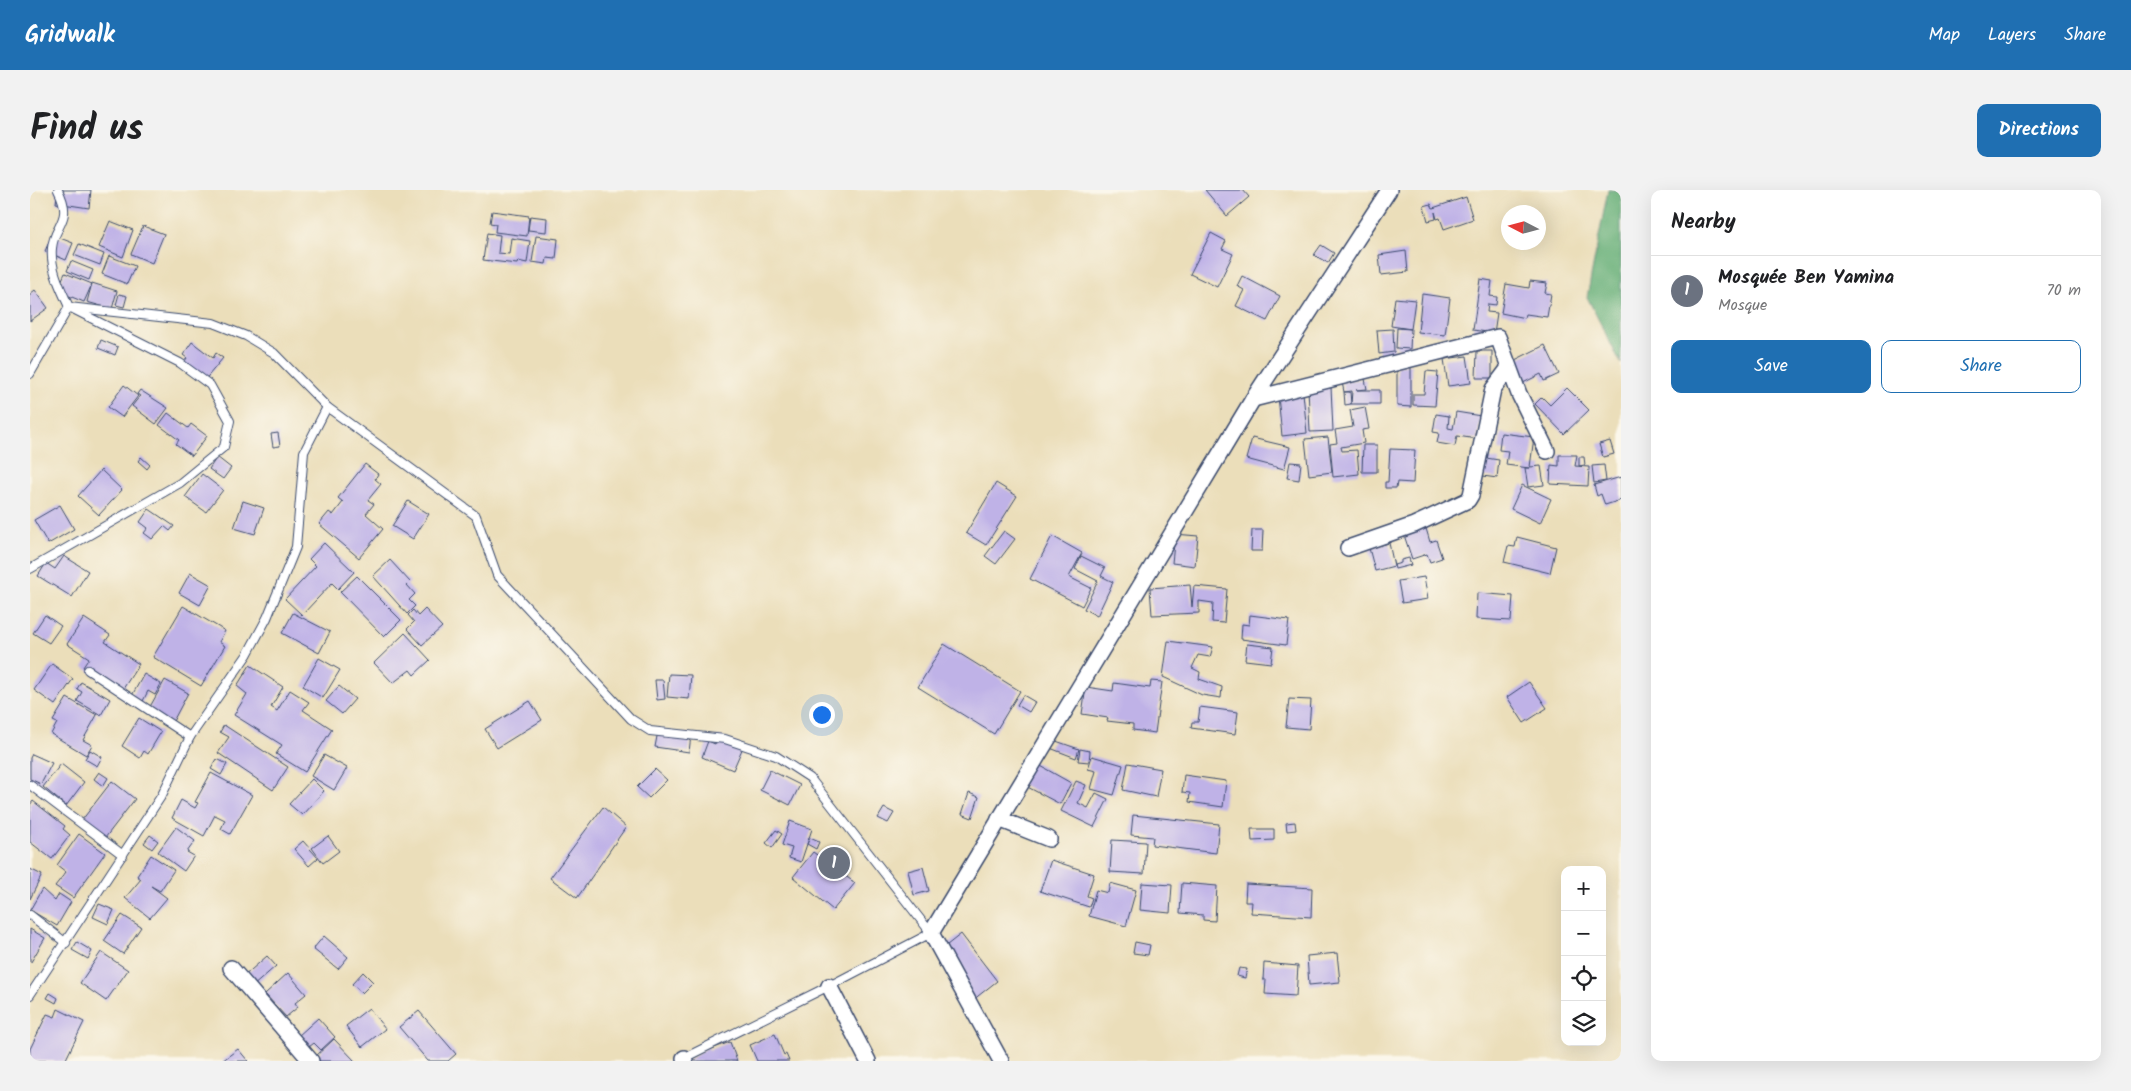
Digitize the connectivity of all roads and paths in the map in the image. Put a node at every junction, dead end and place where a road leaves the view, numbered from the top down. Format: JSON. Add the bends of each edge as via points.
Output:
{"nodes":[{"id":1,"x":58,"y":190,"type":"edge"},
{"id":2,"x":1389,"y":190,"type":"edge"},
{"id":3,"x":69,"y":307,"type":"junction"},
{"id":4,"x":1508,"y":369,"type":"junction"},
{"id":5,"x":30,"y":374,"type":"edge"},
{"id":6,"x":1253,"y":399,"type":"junction"},
{"id":7,"x":327,"y":408,"type":"junction"},
{"id":8,"x":1547,"y":451,"type":"dead end"},
{"id":9,"x":1348,"y":548,"type":"dead end"},
{"id":10,"x":30,"y":570,"type":"edge"},
{"id":11,"x":88,"y":670,"type":"dead end"},
{"id":12,"x":190,"y":737,"type":"junction"},
{"id":13,"x":30,"y":785,"type":"edge"},
{"id":14,"x":999,"y":819,"type":"junction"},
{"id":15,"x":1049,"y":839,"type":"dead end"},
{"id":16,"x":123,"y":855,"type":"junction"},
{"id":17,"x":30,"y":914,"type":"edge"},
{"id":18,"x":930,"y":933,"type":"junction"},
{"id":19,"x":66,"y":943,"type":"junction"},
{"id":20,"x":231,"y":968,"type":"dead end"},
{"id":21,"x":829,"y":986,"type":"junction"},
{"id":22,"x":30,"y":995,"type":"edge"},
{"id":23,"x":682,"y":1060,"type":"edge"},
{"id":24,"x":311,"y":1061,"type":"edge"},
{"id":25,"x":868,"y":1061,"type":"edge"},
{"id":26,"x":1002,"y":1061,"type":"edge"}],
"edges":[{"from":1,"to":3,"type":"lane","via":[[65,216],[52,247],[53,269]]},
{"from":2,"to":6,"type":"street"},
{"from":3,"to":5,"type":"lane"},
{"from":3,"to":7,"type":"lane","via":[[213,322],[274,353]]},
{"from":3,"to":10,"type":"lane","via":[[180,363],[210,385],[230,421],[224,447],[180,483]]},
{"from":4,"to":6,"type":"street","via":[[1498,337]]},
{"from":4,"to":8,"type":"street"},
{"from":4,"to":9,"type":"street","via":[[1493,390],[1468,500]]},
{"from":6,"to":14,"type":"street"},
{"from":7,"to":12,"type":"lane","via":[[304,452],[296,547],[267,618],[247,655]]},
{"from":7,"to":18,"type":"lane","via":[[476,516],[497,575],[631,719],[650,731],[725,739],[776,756],[810,778]]},
{"from":11,"to":12,"type":"lane"},
{"from":12,"to":16,"type":"lane","via":[[162,794]]},
{"from":13,"to":16,"type":"lane"},
{"from":14,"to":15,"type":"street"},
{"from":14,"to":18,"type":"street"},
{"from":16,"to":19,"type":"lane"},
{"from":17,"to":19,"type":"lane"},
{"from":18,"to":21,"type":"lane"},
{"from":18,"to":26,"type":"street"},
{"from":19,"to":22,"type":"lane"},
{"from":20,"to":24,"type":"street"},
{"from":21,"to":23,"type":"lane"},
{"from":21,"to":25,"type":"street"}]}
